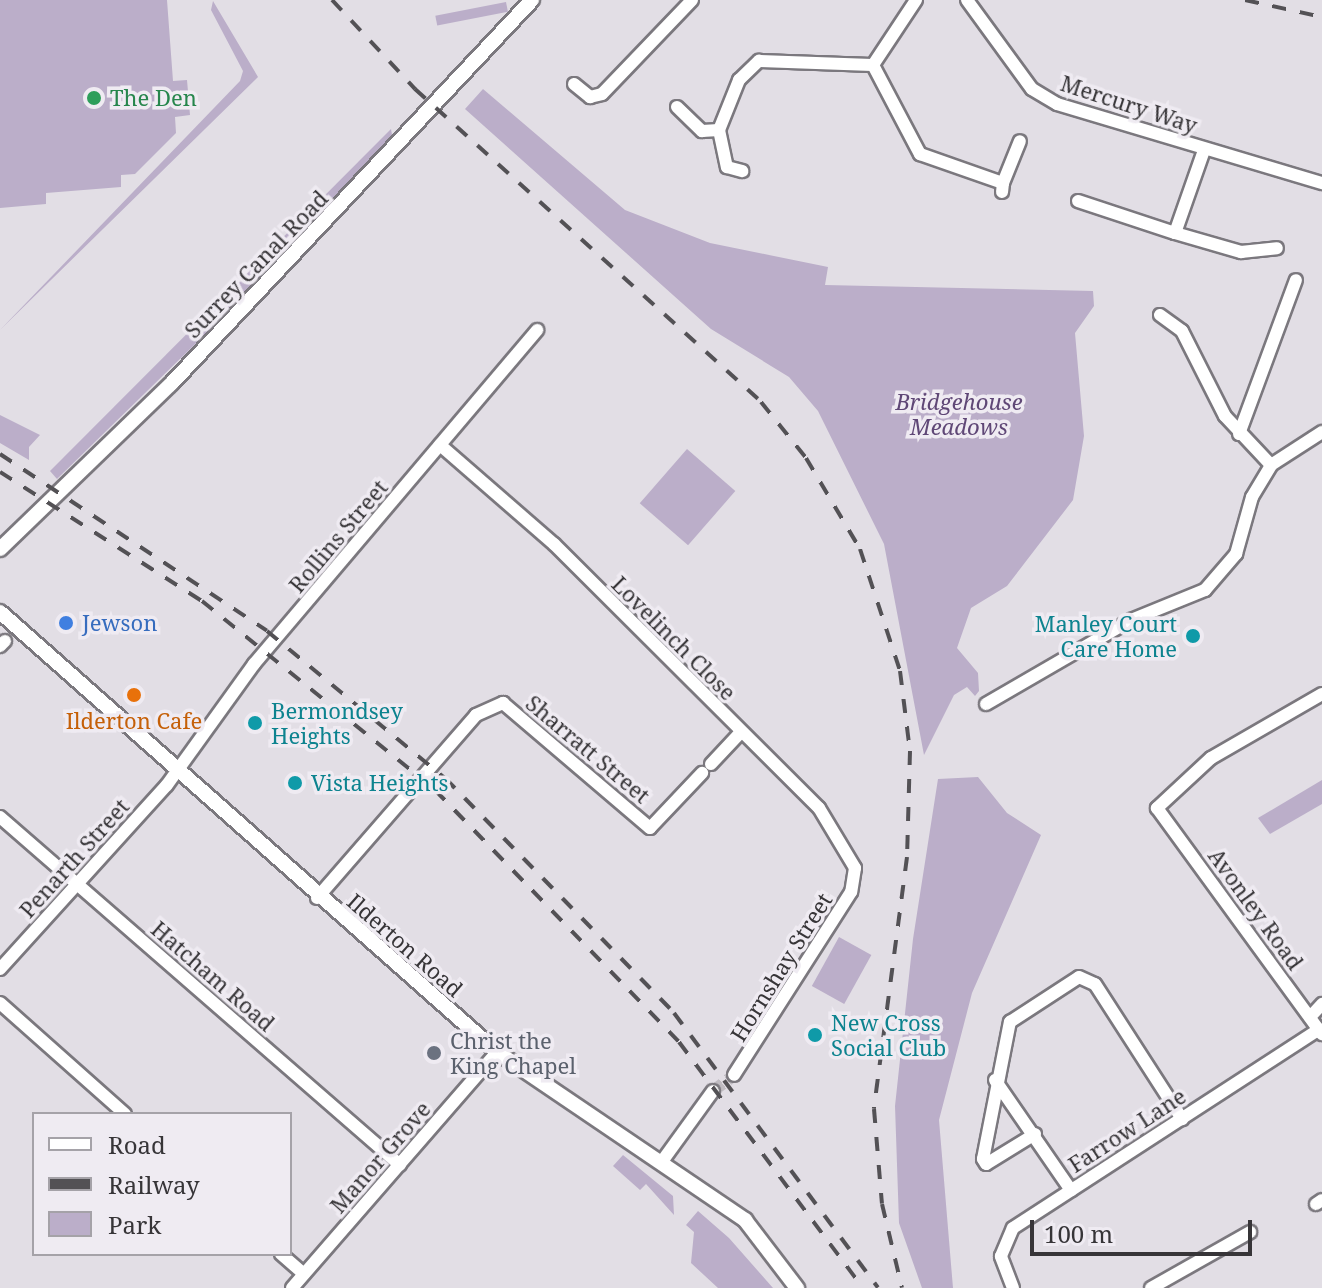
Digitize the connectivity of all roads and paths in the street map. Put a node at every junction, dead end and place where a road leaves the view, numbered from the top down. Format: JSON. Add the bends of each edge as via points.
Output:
{"nodes":[{"id":1,"x":692,"y":0,"type":"edge"},
{"id":2,"x":967,"y":0,"type":"edge"},
{"id":3,"x":526,"y":2,"type":"edge"},
{"id":4,"x":911,"y":2,"type":"edge"},
{"id":5,"x":873,"y":65,"type":"junction"},
{"id":6,"x":574,"y":84,"type":"dead end"},
{"id":7,"x":677,"y":107,"type":"dead end"},
{"id":8,"x":719,"y":130,"type":"junction"},
{"id":9,"x":1020,"y":141,"type":"dead end"},
{"id":10,"x":1204,"y":150,"type":"junction"},
{"id":11,"x":742,"y":171,"type":"dead end"},
{"id":12,"x":1322,"y":183,"type":"edge"},
{"id":13,"x":1078,"y":201,"type":"dead end"},
{"id":14,"x":1175,"y":233,"type":"junction"},
{"id":15,"x":1277,"y":248,"type":"dead end"},
{"id":16,"x":1296,"y":280,"type":"dead end"},
{"id":17,"x":1160,"y":315,"type":"dead end"},
{"id":18,"x":537,"y":330,"type":"dead end"},
{"id":19,"x":1322,"y":432,"type":"edge"},
{"id":20,"x":1239,"y":434,"type":"junction"},
{"id":21,"x":440,"y":445,"type":"junction"},
{"id":22,"x":1271,"y":465,"type":"junction"},
{"id":23,"x":0,"y":549,"type":"edge"},
{"id":24,"x":0,"y":612,"type":"edge"},
{"id":25,"x":1322,"y":694,"type":"edge"},
{"id":26,"x":986,"y":704,"type":"dead end"},
{"id":27,"x":740,"y":733,"type":"junction"},
{"id":28,"x":177,"y":773,"type":"junction"},
{"id":29,"x":0,"y":817,"type":"edge"},
{"id":30,"x":856,"y":877,"type":"joint"},
{"id":31,"x":76,"y":884,"type":"junction"},
{"id":32,"x":317,"y":898,"type":"junction"},
{"id":33,"x":0,"y":969,"type":"edge"},
{"id":34,"x":0,"y":1003,"type":"edge"},
{"id":35,"x":1322,"y":1004,"type":"edge"},
{"id":36,"x":1310,"y":1017,"type":"junction"},
{"id":37,"x":1320,"y":1032,"type":"edge"},
{"id":38,"x":497,"y":1052,"type":"junction"},
{"id":39,"x":734,"y":1075,"type":"tunnel mouth"},
{"id":40,"x":995,"y":1080,"type":"junction"},
{"id":41,"x":713,"y":1091,"type":"tunnel mouth"},
{"id":42,"x":123,"y":1112,"type":"edge"},
{"id":43,"x":1182,"y":1119,"type":"junction"},
{"id":44,"x":1035,"y":1134,"type":"junction"},
{"id":45,"x":663,"y":1160,"type":"junction"},
{"id":46,"x":400,"y":1165,"type":"junction"},
{"id":47,"x":1071,"y":1190,"type":"junction"},
{"id":48,"x":1250,"y":1232,"type":"dead end"},
{"id":49,"x":283,"y":1256,"type":"edge"},
{"id":50,"x":304,"y":1274,"type":"junction"},
{"id":51,"x":292,"y":1288,"type":"edge"},
{"id":52,"x":797,"y":1288,"type":"edge"},
{"id":53,"x":1013,"y":1288,"type":"edge"},
{"id":54,"x":1151,"y":1288,"type":"edge"}],
"edges":[{"from":1,"to":6,"type":"street","via":[[602,94],[590,97]]},
{"from":2,"to":10,"type":"street","name":"Mercury Way","via":[[1032,89]]},
{"from":3,"to":23,"type":"street","name":"Surrey Canal Road","via":[[171,384]]},
{"from":4,"to":5,"type":"street"},
{"from":5,"to":8,"type":"street","via":[[759,61],[739,80]]},
{"from":5,"to":9,"type":"street","via":[[920,154],[1002,188]]},
{"from":7,"to":8,"type":"street","via":[[702,131]]},
{"from":8,"to":11,"type":"street","via":[[727,167]]},
{"from":10,"to":12,"type":"street","name":"Mercury Way"},
{"from":10,"to":14,"type":"street"},
{"from":13,"to":14,"type":"street"},
{"from":14,"to":15,"type":"street","via":[[1241,252]]},
{"from":16,"to":20,"type":"street"},
{"from":17,"to":20,"type":"street","via":[[1182,331]]},
{"from":18,"to":21,"type":"street","name":"Rollins Street"},
{"from":19,"to":22,"type":"street"},
{"from":20,"to":22,"type":"street"},
{"from":21,"to":27,"type":"street","name":"Lovelinch Close","via":[[554,544]]},
{"from":21,"to":28,"type":"street","name":"Rollins Street","via":[[254,664]]},
{"from":22,"to":26,"type":"street","via":[[1252,497],[1236,554],[1205,590],[1131,620]]},
{"from":24,"to":28,"type":"street","name":"Ilderton Road"},
{"from":25,"to":36,"type":"street","name":"Avonley Road","via":[[1211,758],[1157,808]]},
{"from":27,"to":30,"type":"street","name":"Lovelinch Close","via":[[819,808]]},
{"from":27,"to":32,"type":"street","name":"Sharratt Street","via":[[650,828],[503,703],[476,715]]},
{"from":28,"to":31,"type":"street","name":"Penarth Street"},
{"from":28,"to":32,"type":"street","name":"Ilderton Road"},
{"from":29,"to":31,"type":"street","name":"Hatcham Road"},
{"from":30,"to":39,"type":"street","name":"Hornshay Street"},
{"from":31,"to":33,"type":"street","name":"Penarth Street"},
{"from":31,"to":46,"type":"street","name":"Hatcham Road"},
{"from":32,"to":38,"type":"street","name":"Ilderton Road"},
{"from":34,"to":42,"type":"street"},
{"from":35,"to":36,"type":"street"},
{"from":36,"to":37,"type":"street","name":"Avonley Road"},
{"from":37,"to":43,"type":"street","name":"Farrow Lane"},
{"from":38,"to":45,"type":"street","name":"Ilderton Road"},
{"from":38,"to":46,"type":"street","name":"Manor Grove"},
{"from":40,"to":43,"type":"street","via":[[1016,1015],[1087,978]]},
{"from":40,"to":44,"type":"street"},
{"from":40,"to":44,"type":"street","via":[[986,1164]]},
{"from":41,"to":45,"type":"street"},
{"from":43,"to":47,"type":"street","name":"Farrow Lane"},
{"from":44,"to":47,"type":"street"},
{"from":45,"to":52,"type":"street","name":"Ilderton Road","via":[[745,1220]]},
{"from":46,"to":50,"type":"street","name":"Manor Grove"},
{"from":47,"to":53,"type":"street","name":"Farrow Lane","via":[[1007,1234],[1001,1256]]},
{"from":48,"to":54,"type":"street"},
{"from":49,"to":50,"type":"street"},
{"from":50,"to":51,"type":"street","name":"Manor Grove"}]}
